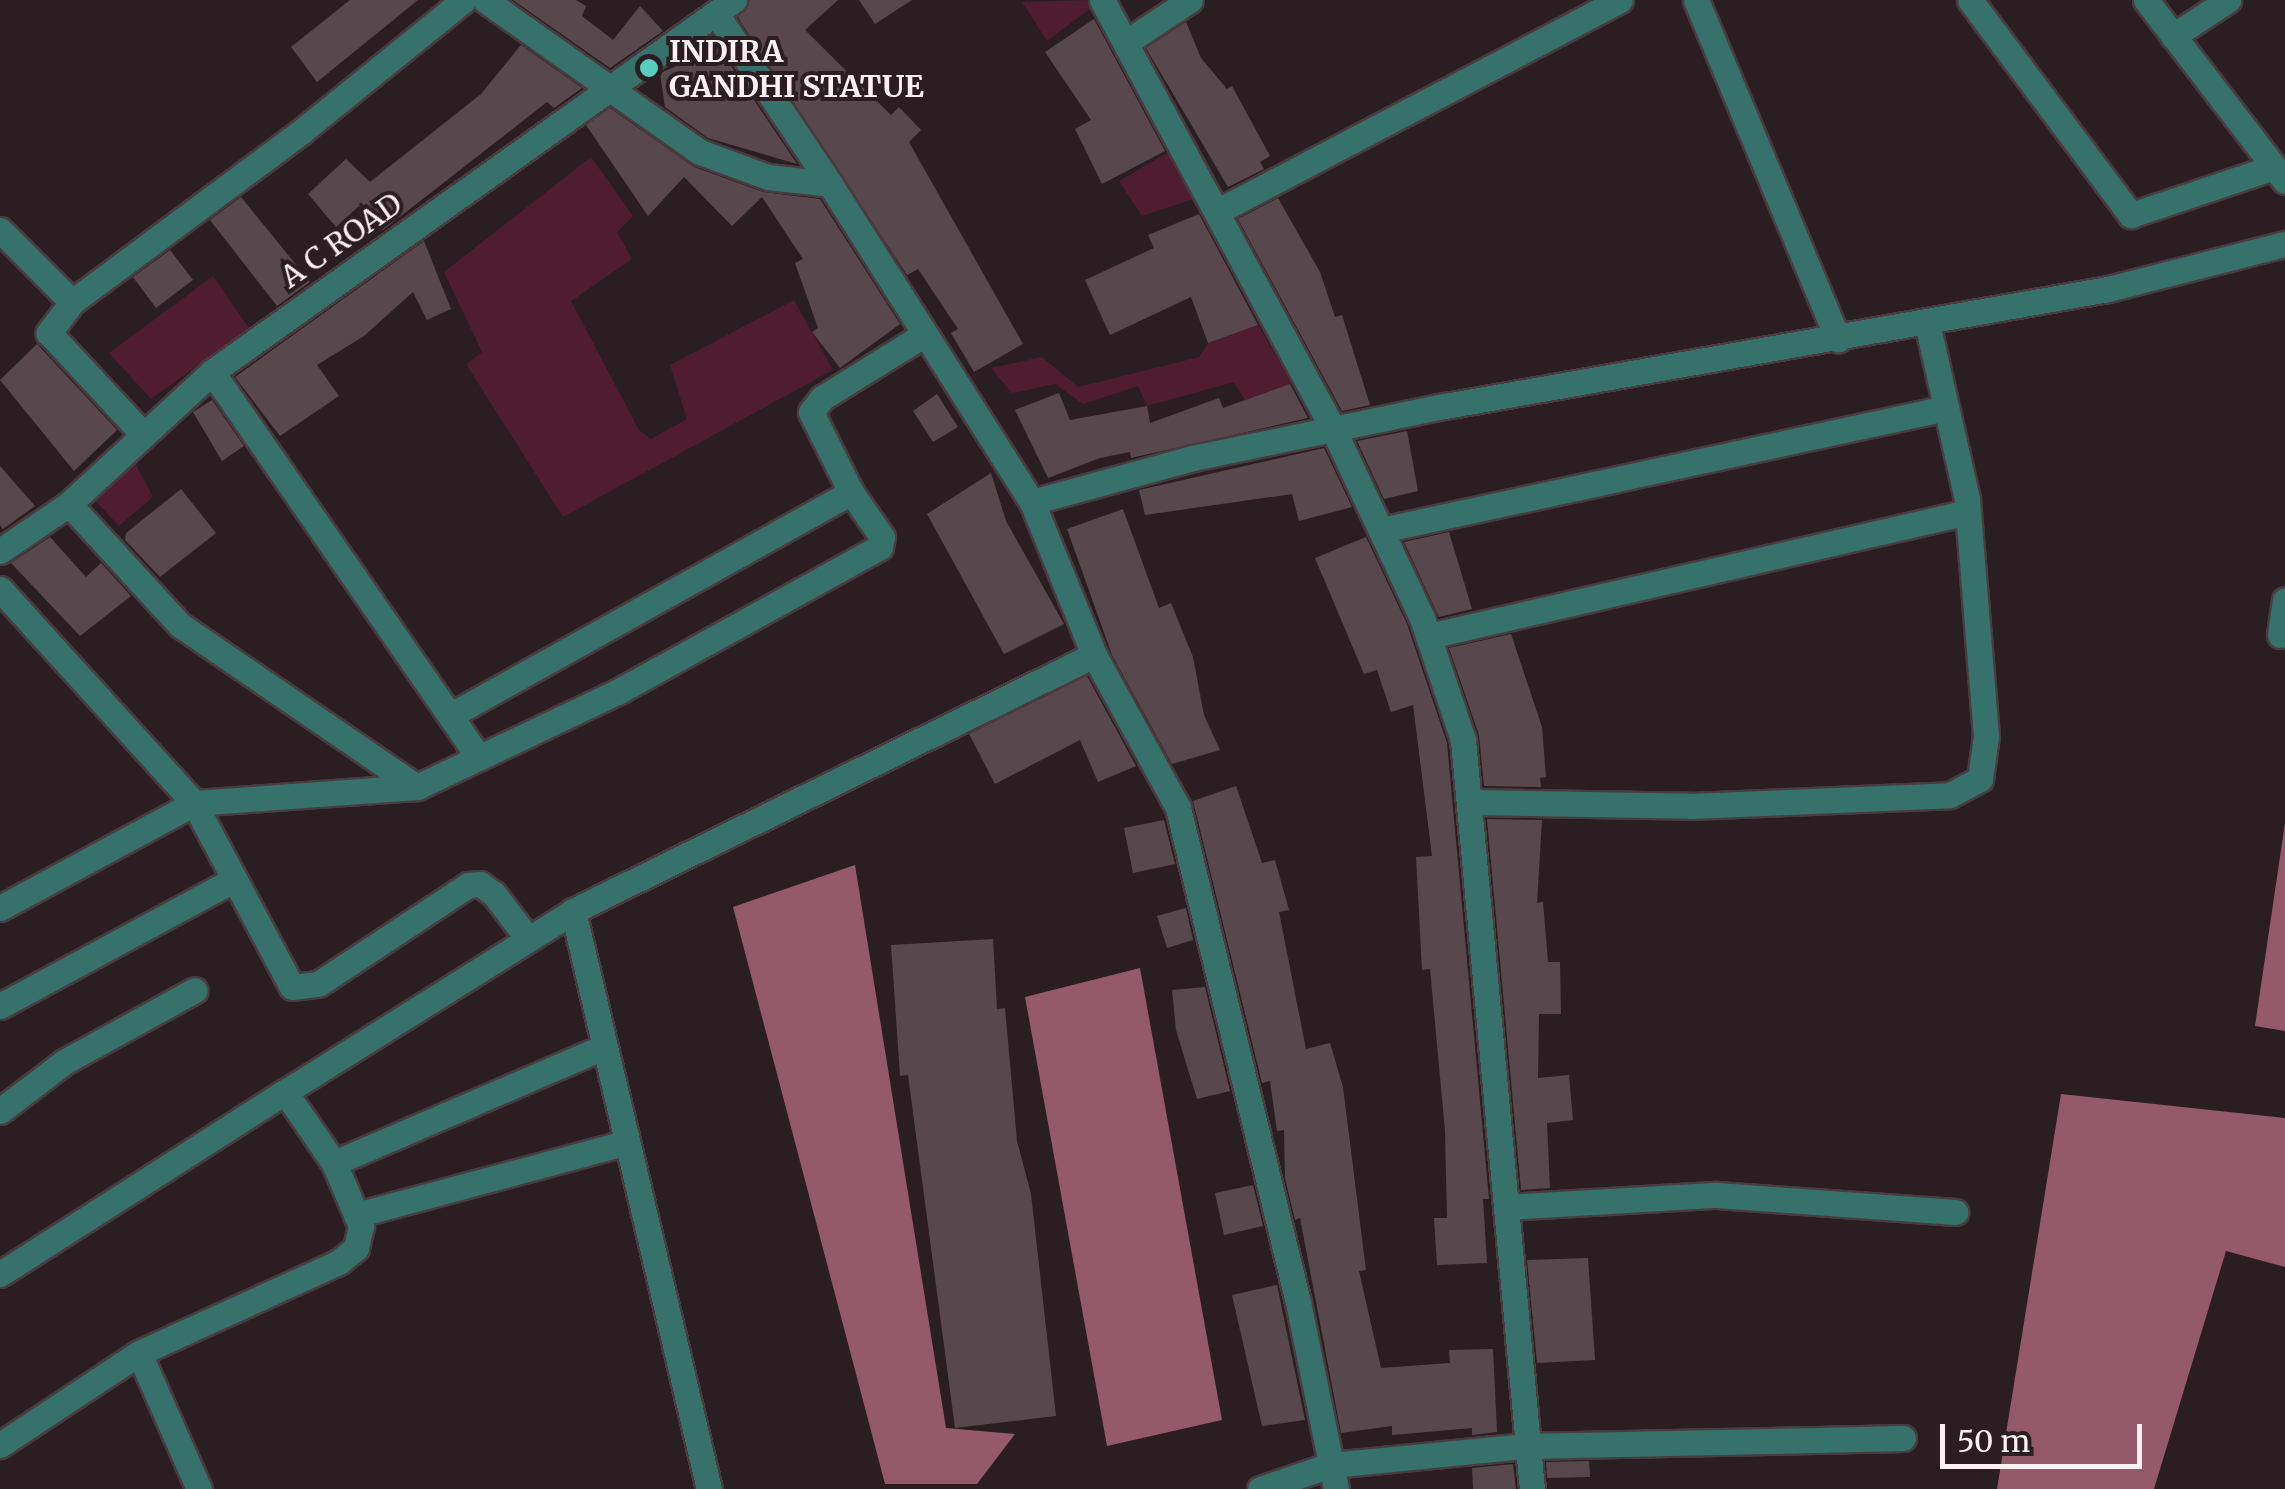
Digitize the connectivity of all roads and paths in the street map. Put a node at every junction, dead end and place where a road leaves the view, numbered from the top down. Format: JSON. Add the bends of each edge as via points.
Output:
{"nodes":[{"id":1,"x":464,"y":0,"type":"edge"},
{"id":2,"x":485,"y":0,"type":"edge"},
{"id":3,"x":1102,"y":0,"type":"edge"},
{"id":4,"x":1190,"y":0,"type":"edge"},
{"id":5,"x":1620,"y":0,"type":"edge"},
{"id":6,"x":1696,"y":0,"type":"edge"},
{"id":7,"x":1970,"y":0,"type":"edge"},
{"id":8,"x":2146,"y":0,"type":"edge"},
{"id":9,"x":2228,"y":0,"type":"edge"},
{"id":10,"x":726,"y":8,"type":"edge"},
{"id":11,"x":2174,"y":36,"type":"junction"},
{"id":12,"x":1128,"y":41,"type":"junction"},
{"id":13,"x":611,"y":90,"type":"junction"},
{"id":14,"x":2280,"y":174,"type":"edge"},
{"id":15,"x":830,"y":184,"type":"junction"},
{"id":16,"x":1218,"y":211,"type":"junction"},
{"id":17,"x":0,"y":230,"type":"edge"},
{"id":18,"x":2285,"y":244,"type":"edge"},
{"id":19,"x":72,"y":302,"type":"junction"},
{"id":20,"x":1927,"y":323,"type":"junction"},
{"id":21,"x":925,"y":334,"type":"junction"},
{"id":22,"x":1838,"y":339,"type":"junction"},
{"id":23,"x":212,"y":372,"type":"junction"},
{"id":24,"x":1946,"y":408,"type":"junction"},
{"id":25,"x":1332,"y":429,"type":"junction"},
{"id":26,"x":143,"y":434,"type":"junction"},
{"id":27,"x":851,"y":492,"type":"junction"},
{"id":28,"x":1032,"y":502,"type":"junction"},
{"id":29,"x":69,"y":504,"type":"junction"},
{"id":30,"x":1968,"y":512,"type":"junction"},
{"id":31,"x":1380,"y":530,"type":"junction"},
{"id":32,"x":0,"y":550,"type":"edge"},
{"id":33,"x":0,"y":589,"type":"edge"},
{"id":34,"x":2285,"y":600,"type":"edge"},
{"id":35,"x":2280,"y":635,"type":"dead end"},
{"id":36,"x":1428,"y":636,"type":"junction"},
{"id":37,"x":1094,"y":655,"type":"junction"},
{"id":38,"x":451,"y":715,"type":"junction"},
{"id":39,"x":479,"y":758,"type":"junction"},
{"id":40,"x":416,"y":787,"type":"junction"},
{"id":41,"x":1472,"y":802,"type":"junction"},
{"id":42,"x":194,"y":803,"type":"junction"},
{"id":43,"x":231,"y":882,"type":"junction"},
{"id":44,"x":0,"y":908,"type":"edge"},
{"id":45,"x":573,"y":911,"type":"junction"},
{"id":46,"x":528,"y":939,"type":"junction"},
{"id":47,"x":195,"y":990,"type":"dead end"},
{"id":48,"x":0,"y":1006,"type":"edge"},
{"id":49,"x":601,"y":1048,"type":"junction"},
{"id":50,"x":284,"y":1092,"type":"junction"},
{"id":51,"x":0,"y":1111,"type":"edge"},
{"id":52,"x":624,"y":1144,"type":"junction"},
{"id":53,"x":334,"y":1163,"type":"junction"},
{"id":54,"x":1506,"y":1207,"type":"junction"},
{"id":55,"x":1955,"y":1212,"type":"dead end"},
{"id":56,"x":356,"y":1215,"type":"junction"},
{"id":57,"x":0,"y":1274,"type":"edge"},
{"id":58,"x":140,"y":1353,"type":"junction"},
{"id":59,"x":1903,"y":1438,"type":"dead end"},
{"id":60,"x":0,"y":1445,"type":"edge"},
{"id":61,"x":1526,"y":1446,"type":"junction"},
{"id":62,"x":1333,"y":1477,"type":"edge"},
{"id":63,"x":199,"y":1489,"type":"edge"},
{"id":64,"x":709,"y":1489,"type":"edge"},
{"id":65,"x":1260,"y":1489,"type":"edge"},
{"id":66,"x":1532,"y":1489,"type":"edge"}],
"edges":[{"from":1,"to":19,"type":"street"},
{"from":2,"to":13,"type":"street"},
{"from":3,"to":12,"type":"street"},
{"from":4,"to":12,"type":"street"},
{"from":5,"to":16,"type":"street"},
{"from":6,"to":22,"type":"street"},
{"from":7,"to":14,"type":"street","via":[[2131,214]]},
{"from":8,"to":11,"type":"street"},
{"from":9,"to":11,"type":"street"},
{"from":10,"to":13,"type":"street","name":"A C ROAD"},
{"from":10,"to":15,"type":"street"},
{"from":11,"to":14,"type":"street"},
{"from":12,"to":16,"type":"street"},
{"from":13,"to":15,"type":"street","via":[[664,133],[732,168]]},
{"from":13,"to":23,"type":"street","name":"A C ROAD"},
{"from":15,"to":21,"type":"street"},
{"from":16,"to":25,"type":"street"},
{"from":17,"to":19,"type":"street"},
{"from":18,"to":20,"type":"street","via":[[2108,290]]},
{"from":19,"to":26,"type":"street","via":[[49,332]]},
{"from":20,"to":22,"type":"street"},
{"from":20,"to":24,"type":"street"},
{"from":21,"to":27,"type":"street","via":[[822,398],[812,412]]},
{"from":21,"to":28,"type":"street"},
{"from":22,"to":25,"type":"street","via":[[1716,354]]},
{"from":23,"to":26,"type":"street","name":"A C ROAD"},
{"from":23,"to":38,"type":"street"},
{"from":24,"to":30,"type":"street"},
{"from":24,"to":31,"type":"street"},
{"from":25,"to":28,"type":"street"},
{"from":25,"to":31,"type":"street"},
{"from":26,"to":29,"type":"street","name":"A C ROAD"},
{"from":27,"to":38,"type":"street"},
{"from":27,"to":39,"type":"street","via":[[882,538],[874,552],[691,655]]},
{"from":28,"to":37,"type":"street"},
{"from":29,"to":32,"type":"street","name":"A C ROAD"},
{"from":29,"to":40,"type":"street","via":[[180,625]]},
{"from":30,"to":36,"type":"street"},
{"from":30,"to":41,"type":"street","via":[[1986,736],[1980,779],[1950,795],[1930,796],[1692,806]]},
{"from":31,"to":36,"type":"street"},
{"from":33,"to":42,"type":"street"},
{"from":34,"to":35,"type":"street"},
{"from":36,"to":41,"type":"street","via":[[1463,740]]},
{"from":37,"to":45,"type":"street"},
{"from":37,"to":62,"type":"street","via":[[1178,808],[1298,1302]]},
{"from":38,"to":39,"type":"street"},
{"from":39,"to":40,"type":"street"},
{"from":40,"to":42,"type":"street"},
{"from":41,"to":54,"type":"street"},
{"from":42,"to":43,"type":"street"},
{"from":42,"to":44,"type":"street"},
{"from":43,"to":46,"type":"street","via":[[292,987],[318,984],[468,885],[494,894]]},
{"from":43,"to":48,"type":"street"},
{"from":45,"to":46,"type":"street"},
{"from":45,"to":49,"type":"street"},
{"from":46,"to":50,"type":"street"},
{"from":47,"to":51,"type":"street","via":[[64,1062]]},
{"from":49,"to":52,"type":"street"},
{"from":49,"to":53,"type":"street"},
{"from":50,"to":53,"type":"street"},
{"from":50,"to":57,"type":"street"},
{"from":52,"to":56,"type":"street"},
{"from":52,"to":64,"type":"street"},
{"from":53,"to":56,"type":"street"},
{"from":54,"to":55,"type":"street","via":[[1717,1195]]},
{"from":54,"to":61,"type":"street"},
{"from":56,"to":58,"type":"street","via":[[360,1238],[340,1262]]},
{"from":58,"to":60,"type":"street"},
{"from":58,"to":63,"type":"street"},
{"from":59,"to":61,"type":"street"},
{"from":61,"to":62,"type":"street"},
{"from":61,"to":66,"type":"street"},
{"from":62,"to":65,"type":"street"}]}
